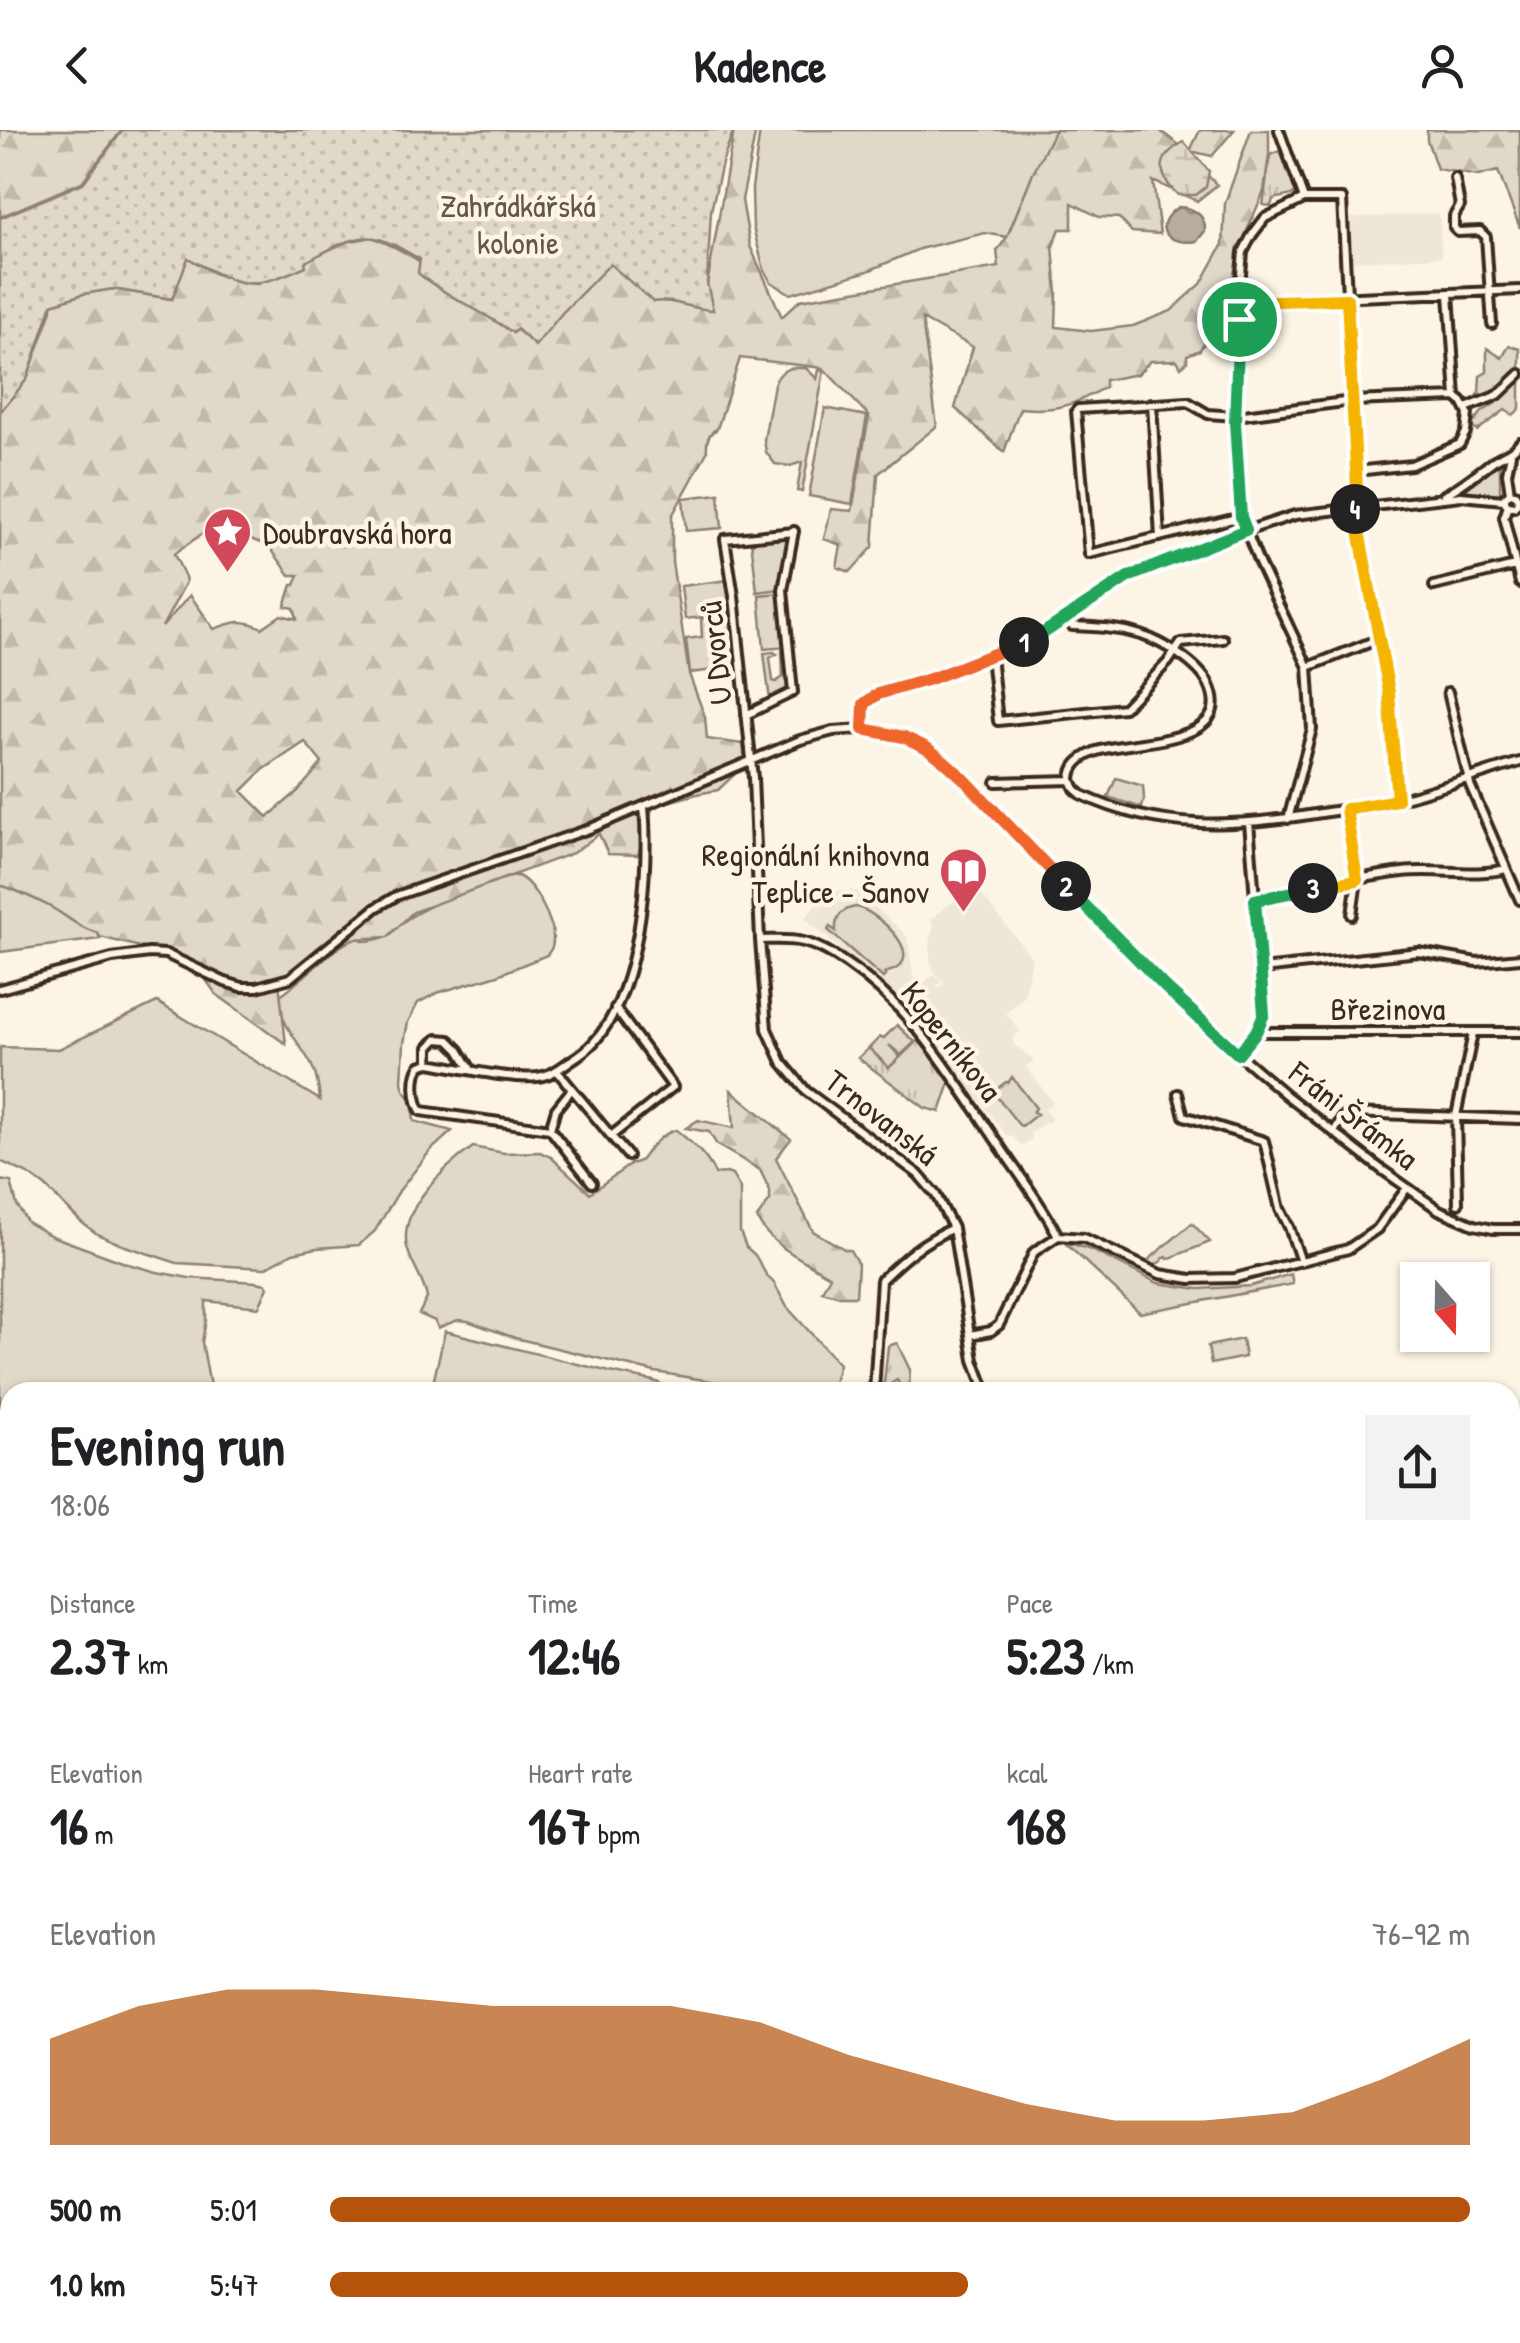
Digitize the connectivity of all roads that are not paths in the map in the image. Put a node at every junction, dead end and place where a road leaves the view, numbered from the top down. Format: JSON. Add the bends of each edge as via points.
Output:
{"nodes":[{"id":1,"x":1279,"y":130,"type":"edge"},
{"id":2,"x":1456,"y":178,"type":"dead end"},
{"id":3,"x":1304,"y":199,"type":"junction"},
{"id":4,"x":1520,"y":290,"type":"edge"},
{"id":5,"x":1490,"y":292,"type":"junction"},
{"id":6,"x":1450,"y":294,"type":"junction"},
{"id":7,"x":1347,"y":299,"type":"junction"},
{"id":8,"x":1239,"y":302,"type":"junction"},
{"id":9,"x":1492,"y":324,"type":"dead end"},
{"id":10,"x":1520,"y":374,"type":"edge"},
{"id":11,"x":1456,"y":397,"type":"junction"},
{"id":12,"x":1352,"y":401,"type":"junction"},
{"id":13,"x":1152,"y":404,"type":"junction"},
{"id":14,"x":1466,"y":408,"type":"junction"},
{"id":15,"x":1236,"y":416,"type":"junction"},
{"id":16,"x":1520,"y":442,"type":"edge"},
{"id":17,"x":1512,"y":453,"type":"junction"},
{"id":18,"x":1356,"y":471,"type":"junction"},
{"id":19,"x":1438,"y":497,"type":"junction"},
{"id":20,"x":1507,"y":500,"type":"junction"},
{"id":21,"x":1519,"y":504,"type":"edge"},
{"id":22,"x":1356,"y":507,"type":"junction"},
{"id":23,"x":1241,"y":517,"type":"junction"},
{"id":24,"x":1246,"y":530,"type":"junction"},
{"id":25,"x":1160,"y":537,"type":"junction"},
{"id":26,"x":1516,"y":566,"type":"junction"},
{"id":27,"x":1520,"y":583,"type":"edge"},
{"id":28,"x":1434,"y":586,"type":"dead end"},
{"id":29,"x":1066,"y":618,"type":"junction"},
{"id":30,"x":1223,"y":639,"type":"dead end"},
{"id":31,"x":1379,"y":639,"type":"junction"},
{"id":32,"x":1175,"y":651,"type":"junction"},
{"id":33,"x":991,"y":656,"type":"junction"},
{"id":34,"x":1308,"y":667,"type":"junction"},
{"id":35,"x":1448,"y":692,"type":"dead end"},
{"id":36,"x":746,"y":715,"type":"junction"},
{"id":37,"x":863,"y":729,"type":"junction"},
{"id":38,"x":1520,"y":762,"type":"edge"},
{"id":39,"x":751,"y":763,"type":"junction"},
{"id":40,"x":1468,"y":778,"type":"junction"},
{"id":41,"x":1071,"y":780,"type":"junction"},
{"id":42,"x":996,"y":782,"type":"dead end"},
{"id":43,"x":1397,"y":800,"type":"junction"},
{"id":44,"x":644,"y":806,"type":"junction"},
{"id":45,"x":1346,"y":809,"type":"junction"},
{"id":46,"x":1288,"y":819,"type":"junction"},
{"id":47,"x":1249,"y":822,"type":"junction"},
{"id":48,"x":1506,"y":869,"type":"junction"},
{"id":49,"x":1357,"y":880,"type":"junction"},
{"id":50,"x":1255,"y":900,"type":"junction"},
{"id":51,"x":1520,"y":900,"type":"edge"},
{"id":52,"x":1352,"y":916,"type":"dead end"},
{"id":53,"x":760,"y":940,"type":"junction"},
{"id":54,"x":1520,"y":958,"type":"edge"},
{"id":55,"x":1262,"y":969,"type":"junction"},
{"id":56,"x":0,"y":988,"type":"edge"},
{"id":57,"x":615,"y":1008,"type":"junction"},
{"id":58,"x":1256,"y":1032,"type":"junction"},
{"id":59,"x":1520,"y":1032,"type":"edge"},
{"id":60,"x":1473,"y":1033,"type":"junction"},
{"id":61,"x":1238,"y":1054,"type":"junction"},
{"id":62,"x":429,"y":1063,"type":"junction"},
{"id":63,"x":470,"y":1069,"type":"junction"},
{"id":64,"x":556,"y":1070,"type":"junction"},
{"id":65,"x":572,"y":1089,"type":"junction"},
{"id":66,"x":1178,"y":1094,"type":"dead end"},
{"id":67,"x":1456,"y":1116,"type":"junction"},
{"id":68,"x":1520,"y":1119,"type":"edge"},
{"id":69,"x":550,"y":1130,"type":"junction"},
{"id":70,"x":1334,"y":1132,"type":"junction"},
{"id":71,"x":611,"y":1136,"type":"junction"},
{"id":72,"x":628,"y":1156,"type":"dead end"},
{"id":73,"x":592,"y":1183,"type":"dead end"},
{"id":74,"x":1407,"y":1188,"type":"junction"},
{"id":75,"x":1458,"y":1204,"type":"dead end"},
{"id":76,"x":953,"y":1228,"type":"junction"},
{"id":77,"x":1520,"y":1230,"type":"edge"},
{"id":78,"x":1058,"y":1236,"type":"junction"},
{"id":79,"x":1301,"y":1262,"type":"junction"},
{"id":80,"x":970,"y":1335,"type":"junction"},
{"id":81,"x":875,"y":1382,"type":"edge"},
{"id":82,"x":982,"y":1382,"type":"edge"}],
"edges":[{"from":1,"to":3,"type":"street"},
{"from":2,"to":5,"type":"street","via":[[1460,206],[1454,228],[1486,237]]},
{"from":3,"to":7,"type":"street","via":[[1342,199]]},
{"from":3,"to":8,"type":"street","via":[[1265,218],[1252,235]]},
{"from":4,"to":5,"type":"street"},
{"from":5,"to":6,"type":"street"},
{"from":5,"to":9,"type":"street"},
{"from":6,"to":7,"type":"street"},
{"from":6,"to":11,"type":"street"},
{"from":7,"to":8,"type":"street"},
{"from":7,"to":12,"type":"street"},
{"from":8,"to":15,"type":"street"},
{"from":10,"to":14,"type":"street","via":[[1498,395]]},
{"from":11,"to":12,"type":"street"},
{"from":11,"to":14,"type":"street"},
{"from":12,"to":15,"type":"street"},
{"from":12,"to":18,"type":"street"},
{"from":13,"to":15,"type":"street","via":[[1188,402],[1208,414]]},
{"from":13,"to":25,"type":"street"},
{"from":13,"to":25,"type":"street","via":[[1078,409],[1076,432],[1089,554]]},
{"from":14,"to":18,"type":"street","via":[[1460,444],[1410,465]]},
{"from":15,"to":23,"type":"street"},
{"from":16,"to":17,"type":"street"},
{"from":17,"to":19,"type":"street"},
{"from":17,"to":20,"type":"street"},
{"from":18,"to":22,"type":"street"},
{"from":19,"to":20,"type":"street"},
{"from":19,"to":22,"type":"street"},
{"from":20,"to":21,"type":"street"},
{"from":20,"to":21,"type":"street","via":[[1517,496]]},
{"from":20,"to":26,"type":"street","via":[[1504,517]]},
{"from":22,"to":24,"type":"street","via":[[1295,514]]},
{"from":22,"to":31,"type":"street"},
{"from":23,"to":24,"type":"street"},
{"from":23,"to":25,"type":"street"},
{"from":24,"to":29,"type":"street","via":[[1128,577]]},
{"from":24,"to":34,"type":"street"},
{"from":26,"to":27,"type":"street"},
{"from":26,"to":28,"type":"street"},
{"from":29,"to":32,"type":"street","via":[[1072,626],[1112,628]]},
{"from":29,"to":33,"type":"street"},
{"from":30,"to":32,"type":"street","via":[[1181,643]]},
{"from":31,"to":34,"type":"street"},
{"from":31,"to":43,"type":"street"},
{"from":32,"to":33,"type":"street","via":[[1124,708],[998,721]]},
{"from":32,"to":41,"type":"street","via":[[1211,688],[1208,719],[1186,735],[1098,750],[1077,763]]},
{"from":33,"to":37,"type":"street","via":[[878,694],[864,704]]},
{"from":34,"to":46,"type":"street","via":[[1312,729]]},
{"from":35,"to":40,"type":"street"},
{"from":36,"to":36,"type":"street","name":"U Dvorců","via":[[793,692],[783,590],[794,531],[725,539]]},
{"from":36,"to":39,"type":"street","name":"U Dvorců"},
{"from":37,"to":39,"type":"street","name":"Fráni Šrámka","via":[[800,740]]},
{"from":37,"to":61,"type":"street","name":"Fráni Šrámka","via":[[904,737],[943,760]]},
{"from":38,"to":40,"type":"street"},
{"from":39,"to":44,"type":"street","name":"Fráni Šrámka"},
{"from":39,"to":53,"type":"street","name":"Trnovanská"},
{"from":40,"to":43,"type":"street"},
{"from":40,"to":48,"type":"street"},
{"from":41,"to":42,"type":"street"},
{"from":41,"to":47,"type":"street","via":[[1082,794],[1142,816],[1187,824]]},
{"from":43,"to":45,"type":"street"},
{"from":44,"to":56,"type":"street","name":"Fráni Šrámka","via":[[396,896],[290,978],[242,986],[149,953]]},
{"from":44,"to":57,"type":"street","via":[[646,874],[635,944]]},
{"from":45,"to":46,"type":"street"},
{"from":45,"to":49,"type":"street"},
{"from":46,"to":47,"type":"street"},
{"from":47,"to":50,"type":"street"},
{"from":48,"to":49,"type":"street"},
{"from":48,"to":51,"type":"street"},
{"from":49,"to":50,"type":"street"},
{"from":49,"to":52,"type":"street"},
{"from":50,"to":55,"type":"street"},
{"from":53,"to":76,"type":"street","name":"Trnovanská","via":[[767,1029],[782,1062],[817,1100],[918,1174]]},
{"from":53,"to":78,"type":"street","name":"Koperníkova","via":[[814,945],[903,1011]]},
{"from":54,"to":55,"type":"street","via":[[1478,962],[1419,952]]},
{"from":55,"to":58,"type":"street","via":[[1264,1014]]},
{"from":57,"to":64,"type":"street","via":[[594,1043]]},
{"from":57,"to":71,"type":"street","via":[[673,1086]]},
{"from":58,"to":60,"type":"street","name":"Březinova"},
{"from":58,"to":61,"type":"street"},
{"from":59,"to":60,"type":"street","name":"Březinova"},
{"from":60,"to":67,"type":"street"},
{"from":61,"to":70,"type":"street","name":"Fráni Šrámka"},
{"from":62,"to":63,"type":"street"},
{"from":62,"to":63,"type":"street","via":[[429,1046],[450,1040]]},
{"from":62,"to":69,"type":"street","via":[[417,1069],[422,1111]]},
{"from":63,"to":64,"type":"street","via":[[543,1076]]},
{"from":64,"to":65,"type":"street"},
{"from":65,"to":69,"type":"street"},
{"from":65,"to":71,"type":"street"},
{"from":66,"to":79,"type":"street","via":[[1184,1116],[1264,1140]]},
{"from":67,"to":68,"type":"street"},
{"from":67,"to":70,"type":"street","via":[[1350,1113]]},
{"from":67,"to":75,"type":"street"},
{"from":69,"to":73,"type":"street"},
{"from":70,"to":74,"type":"street","name":"Fráni Šrámka"},
{"from":71,"to":72,"type":"street"},
{"from":74,"to":77,"type":"street","name":"Fráni Šrámka","via":[[1462,1221]]},
{"from":74,"to":79,"type":"street","via":[[1363,1240]]},
{"from":76,"to":80,"type":"street","name":"Trnovanská"},
{"from":76,"to":81,"type":"street","via":[[927,1240],[881,1280]]},
{"from":78,"to":79,"type":"street","via":[[1084,1238],[1177,1278],[1235,1278]]},
{"from":78,"to":80,"type":"street","via":[[1034,1252],[999,1325]]},
{"from":80,"to":82,"type":"street","name":"Trnovanská"}]}
